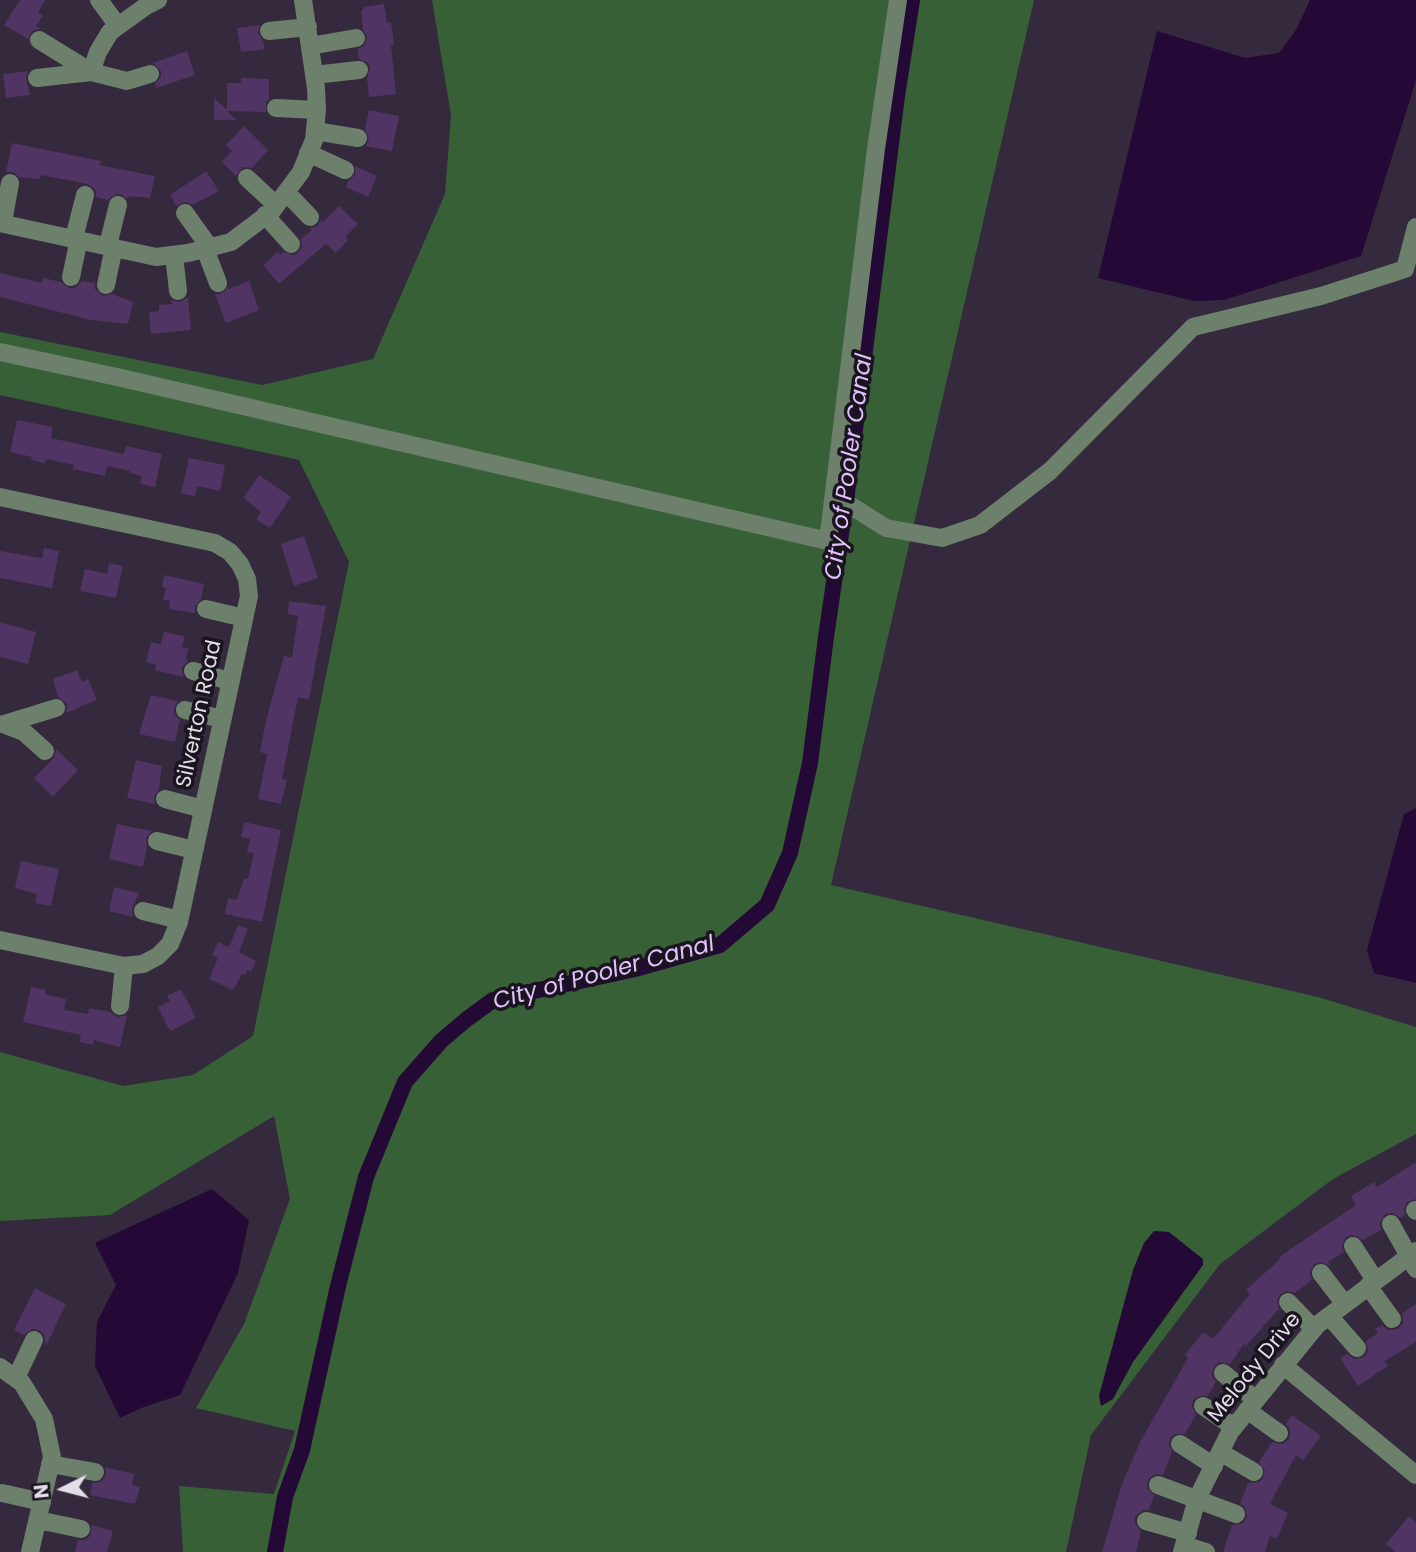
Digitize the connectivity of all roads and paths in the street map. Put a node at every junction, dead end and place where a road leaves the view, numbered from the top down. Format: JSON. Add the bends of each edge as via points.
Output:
{"nodes":[{"id":1,"x":99,"y":0,"type":"edge"},
{"id":2,"x":303,"y":0,"type":"edge"},
{"id":3,"x":898,"y":0,"type":"edge"},
{"id":4,"x":148,"y":2,"type":"edge"},
{"id":5,"x":118,"y":26,"type":"junction"},
{"id":6,"x":308,"y":27,"type":"junction"},
{"id":7,"x":269,"y":31,"type":"dead end"},
{"id":8,"x":356,"y":38,"type":"dead end"},
{"id":9,"x":39,"y":40,"type":"dead end"},
{"id":10,"x":310,"y":46,"type":"junction"},
{"id":11,"x":359,"y":70,"type":"dead end"},
{"id":12,"x":90,"y":72,"type":"junction"},
{"id":13,"x":150,"y":74,"type":"dead end"},
{"id":14,"x":314,"y":75,"type":"junction"},
{"id":15,"x":37,"y":78,"type":"dead end"},
{"id":16,"x":276,"y":108,"type":"dead end"},
{"id":17,"x":317,"y":110,"type":"junction"},
{"id":18,"x":315,"y":131,"type":"junction"},
{"id":19,"x":358,"y":138,"type":"dead end"},
{"id":20,"x":308,"y":153,"type":"junction"},
{"id":21,"x":345,"y":170,"type":"dead end"},
{"id":22,"x":247,"y":178,"type":"dead end"},
{"id":23,"x":10,"y":183,"type":"dead end"},
{"id":24,"x":85,"y":195,"type":"dead end"},
{"id":25,"x":276,"y":204,"type":"junction"},
{"id":26,"x":118,"y":205,"type":"dead end"},
{"id":27,"x":185,"y":213,"type":"dead end"},
{"id":28,"x":310,"y":217,"type":"dead end"},
{"id":29,"x":1,"y":223,"type":"edge"},
{"id":30,"x":1416,"y":227,"type":"edge"},
{"id":31,"x":77,"y":239,"type":"junction"},
{"id":32,"x":291,"y":244,"type":"dead end"},
{"id":33,"x":111,"y":246,"type":"junction"},
{"id":34,"x":207,"y":248,"type":"junction"},
{"id":35,"x":174,"y":255,"type":"junction"},
{"id":36,"x":71,"y":277,"type":"dead end"},
{"id":37,"x":218,"y":283,"type":"dead end"},
{"id":38,"x":106,"y":285,"type":"dead end"},
{"id":39,"x":178,"y":291,"type":"dead end"},
{"id":40,"x":0,"y":352,"type":"edge"},
{"id":41,"x":834,"y":495,"type":"junction"},
{"id":42,"x":0,"y":497,"type":"edge"},
{"id":43,"x":206,"y":609,"type":"dead end"},
{"id":44,"x":244,"y":618,"type":"junction"},
{"id":45,"x":193,"y":671,"type":"dead end"},
{"id":46,"x":230,"y":681,"type":"junction"},
{"id":47,"x":56,"y":708,"type":"dead end"},
{"id":48,"x":185,"y":710,"type":"dead end"},
{"id":49,"x":222,"y":719,"type":"junction"},
{"id":50,"x":2,"y":724,"type":"edge"},
{"id":51,"x":45,"y":751,"type":"dead end"},
{"id":52,"x":165,"y":800,"type":"dead end"},
{"id":53,"x":203,"y":809,"type":"junction"},
{"id":54,"x":157,"y":841,"type":"dead end"},
{"id":55,"x":194,"y":850,"type":"junction"},
{"id":56,"x":143,"y":911,"type":"dead end"},
{"id":57,"x":179,"y":920,"type":"junction"},
{"id":58,"x":0,"y":940,"type":"edge"},
{"id":59,"x":124,"y":966,"type":"junction"},
{"id":60,"x":120,"y":1006,"type":"dead end"},
{"id":61,"x":1391,"y":1224,"type":"dead end"},
{"id":62,"x":1353,"y":1246,"type":"dead end"},
{"id":63,"x":1413,"y":1258,"type":"edge"},
{"id":64,"x":1321,"y":1273,"type":"dead end"},
{"id":65,"x":1372,"y":1283,"type":"junction"},
{"id":66,"x":1288,"y":1302,"type":"dead end"},
{"id":67,"x":1344,"y":1303,"type":"junction"},
{"id":68,"x":1329,"y":1315,"type":"junction"},
{"id":69,"x":1392,"y":1319,"type":"dead end"},
{"id":70,"x":1314,"y":1329,"type":"junction"},
{"id":71,"x":34,"y":1340,"type":"dead end"},
{"id":72,"x":1357,"y":1348,"type":"dead end"},
{"id":73,"x":1283,"y":1365,"type":"junction"},
{"id":74,"x":0,"y":1367,"type":"edge"},
{"id":75,"x":1223,"y":1373,"type":"dead end"},
{"id":76,"x":16,"y":1378,"type":"junction"},
{"id":77,"x":1252,"y":1405,"type":"junction"},
{"id":78,"x":1203,"y":1406,"type":"dead end"},
{"id":79,"x":1234,"y":1427,"type":"junction"},
{"id":80,"x":1279,"y":1433,"type":"dead end"},
{"id":81,"x":1180,"y":1444,"type":"dead end"},
{"id":82,"x":1217,"y":1459,"type":"junction"},
{"id":83,"x":50,"y":1464,"type":"junction"},
{"id":84,"x":95,"y":1472,"type":"dead end"},
{"id":85,"x":1254,"y":1472,"type":"dead end"},
{"id":86,"x":1416,"y":1475,"type":"edge"},
{"id":87,"x":1158,"y":1485,"type":"dead end"},
{"id":88,"x":2,"y":1493,"type":"dead end"},
{"id":89,"x":1197,"y":1499,"type":"junction"},
{"id":90,"x":42,"y":1502,"type":"junction"},
{"id":91,"x":1236,"y":1514,"type":"dead end"},
{"id":92,"x":38,"y":1520,"type":"junction"},
{"id":93,"x":1146,"y":1521,"type":"dead end"},
{"id":94,"x":81,"y":1529,"type":"dead end"},
{"id":95,"x":1185,"y":1543,"type":"edge"},
{"id":96,"x":30,"y":1552,"type":"edge"},
{"id":97,"x":1206,"y":1552,"type":"edge"}],
"edges":[{"from":1,"to":5,"type":"street"},
{"from":2,"to":6,"type":"street"},
{"from":3,"to":41,"type":"street"},
{"from":4,"to":5,"type":"street"},
{"from":5,"to":12,"type":"street","via":[[110,32]]},
{"from":6,"to":7,"type":"street"},
{"from":6,"to":10,"type":"street"},
{"from":8,"to":10,"type":"street"},
{"from":9,"to":12,"type":"street"},
{"from":10,"to":14,"type":"street"},
{"from":11,"to":14,"type":"street"},
{"from":12,"to":13,"type":"street","via":[[127,81]]},
{"from":12,"to":15,"type":"street"},
{"from":14,"to":17,"type":"street"},
{"from":16,"to":17,"type":"street"},
{"from":17,"to":18,"type":"street"},
{"from":18,"to":19,"type":"street"},
{"from":18,"to":20,"type":"street"},
{"from":20,"to":21,"type":"street"},
{"from":20,"to":25,"type":"street","via":[[301,172]]},
{"from":22,"to":25,"type":"street"},
{"from":23,"to":29,"type":"street"},
{"from":24,"to":31,"type":"street"},
{"from":25,"to":28,"type":"street"},
{"from":25,"to":32,"type":"street"},
{"from":25,"to":34,"type":"street","via":[[230,242]]},
{"from":26,"to":33,"type":"street"},
{"from":27,"to":34,"type":"street"},
{"from":29,"to":31,"type":"street"},
{"from":30,"to":41,"type":"street","via":[[1405,269],[1321,296],[1193,327],[1050,471],[980,526],[942,538],[886,528]]},
{"from":31,"to":33,"type":"street"},
{"from":31,"to":36,"type":"street"},
{"from":33,"to":35,"type":"street","via":[[156,257]]},
{"from":33,"to":38,"type":"street"},
{"from":34,"to":35,"type":"street"},
{"from":34,"to":37,"type":"street"},
{"from":35,"to":39,"type":"street"},
{"from":40,"to":41,"type":"street","via":[[828,541]]},
{"from":42,"to":44,"type":"street","name":"Silverton Road","via":[[215,542],[230,552],[247,579]]},
{"from":43,"to":44,"type":"street"},
{"from":44,"to":46,"type":"street","name":"Silverton Road"},
{"from":45,"to":46,"type":"street"},
{"from":46,"to":49,"type":"street","name":"Silverton Road"},
{"from":47,"to":50,"type":"street"},
{"from":48,"to":49,"type":"street"},
{"from":49,"to":53,"type":"street","name":"Silverton Road"},
{"from":50,"to":51,"type":"street","via":[[24,733]]},
{"from":52,"to":53,"type":"street"},
{"from":53,"to":55,"type":"street","name":"Silverton Road"},
{"from":54,"to":55,"type":"street"},
{"from":55,"to":57,"type":"street","name":"Silverton Road"},
{"from":56,"to":57,"type":"street"},
{"from":57,"to":59,"type":"street","name":"Silverton Road","via":[[170,944],[158,956]]},
{"from":58,"to":59,"type":"street","name":"Silverton Road"},
{"from":59,"to":60,"type":"street"},
{"from":61,"to":63,"type":"street"},
{"from":62,"to":65,"type":"street"},
{"from":63,"to":65,"type":"street","name":"Melody Drive"},
{"from":64,"to":67,"type":"street"},
{"from":65,"to":67,"type":"street","name":"Melody Drive"},
{"from":65,"to":69,"type":"street"},
{"from":66,"to":70,"type":"street"},
{"from":67,"to":68,"type":"street","name":"Melody Drive"},
{"from":68,"to":70,"type":"street","name":"Melody Drive"},
{"from":68,"to":72,"type":"street"},
{"from":70,"to":73,"type":"street","name":"Melody Drive"},
{"from":71,"to":76,"type":"street"},
{"from":73,"to":77,"type":"street","name":"Melody Drive"},
{"from":73,"to":86,"type":"street"},
{"from":74,"to":76,"type":"street"},
{"from":75,"to":77,"type":"street"},
{"from":76,"to":83,"type":"street","via":[[44,1419]]},
{"from":77,"to":79,"type":"street","name":"Melody Drive"},
{"from":77,"to":80,"type":"street"},
{"from":78,"to":79,"type":"street"},
{"from":79,"to":82,"type":"street","name":"Melody Drive"},
{"from":81,"to":82,"type":"street"},
{"from":82,"to":85,"type":"street"},
{"from":82,"to":89,"type":"street","name":"Melody Drive"},
{"from":83,"to":84,"type":"street"},
{"from":83,"to":90,"type":"street"},
{"from":87,"to":89,"type":"street"},
{"from":88,"to":90,"type":"street"},
{"from":89,"to":91,"type":"street"},
{"from":89,"to":95,"type":"street","name":"Melody Drive"},
{"from":90,"to":92,"type":"street"},
{"from":92,"to":94,"type":"street"},
{"from":92,"to":96,"type":"street"},
{"from":93,"to":95,"type":"street"},
{"from":95,"to":97,"type":"street"}]}
